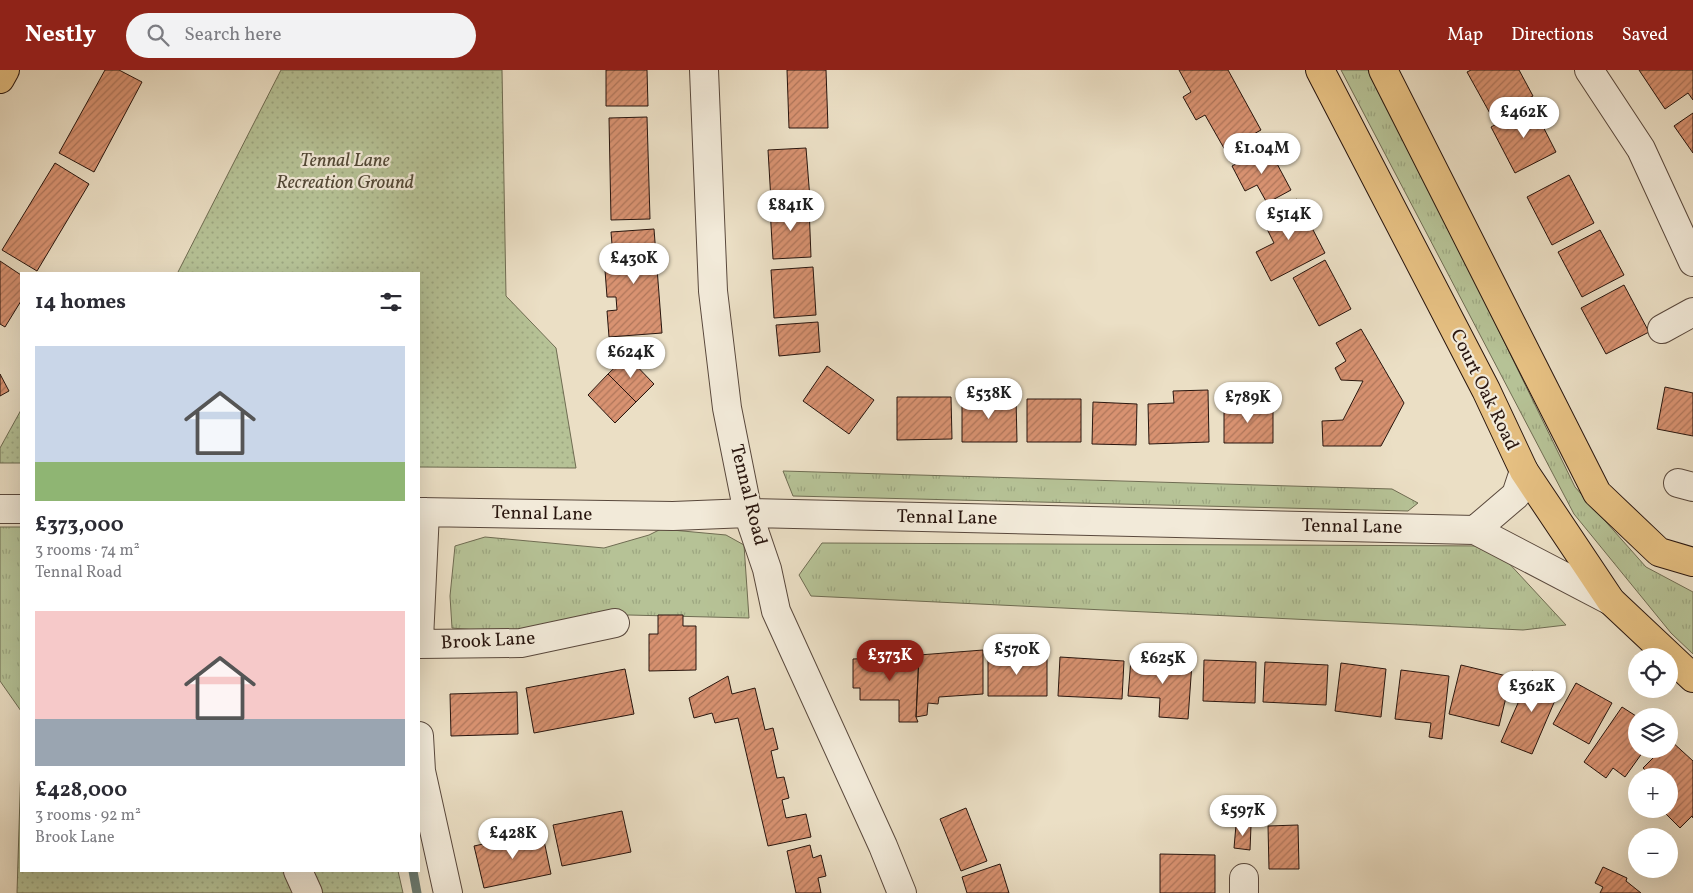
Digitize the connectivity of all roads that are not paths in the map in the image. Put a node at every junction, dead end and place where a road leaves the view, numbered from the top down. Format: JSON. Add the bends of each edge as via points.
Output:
{"nodes":[{"id":1,"x":5,"y":70,"type":"edge"},
{"id":2,"x":704,"y":70,"type":"edge"},
{"id":3,"x":1320,"y":70,"type":"edge"},
{"id":4,"x":1384,"y":70,"type":"edge"},
{"id":5,"x":1589,"y":70,"type":"edge"},
{"id":6,"x":0,"y":79,"type":"edge"},
{"id":7,"x":1693,"y":262,"type":"edge"},
{"id":8,"x":1693,"y":312,"type":"edge"},
{"id":9,"x":1662,"y":329,"type":"dead end"},
{"id":10,"x":1524,"y":471,"type":"junction"},
{"id":11,"x":0,"y":509,"type":"edge"},
{"id":12,"x":20,"y":509,"type":"edge"},
{"id":13,"x":422,"y":512,"type":"edge"},
{"id":14,"x":748,"y":513,"type":"junction"},
{"id":15,"x":1475,"y":530,"type":"junction"},
{"id":16,"x":1693,"y":562,"type":"edge"},
{"id":17,"x":420,"y":597,"type":"edge"},
{"id":18,"x":1611,"y":600,"type":"junction"},
{"id":19,"x":615,"y":623,"type":"dead end"},
{"id":20,"x":420,"y":644,"type":"edge"},
{"id":21,"x":1693,"y":678,"type":"edge"},
{"id":22,"x":420,"y":753,"type":"edge"},
{"id":23,"x":298,"y":872,"type":"edge"},
{"id":24,"x":308,"y":893,"type":"edge"},
{"id":25,"x":448,"y":893,"type":"edge"},
{"id":26,"x":902,"y":893,"type":"edge"}],
"edges":[{"from":1,"to":6,"type":"main road"},
{"from":2,"to":14,"type":"street","name":"Tennal Road","via":[[713,291],[727,408]]},
{"from":3,"to":10,"type":"main road","name":"Court Oak Road","via":[[1486,390]]},
{"from":4,"to":16,"type":"main road","via":[[1597,493],[1659,552]]},
{"from":5,"to":7,"type":"street","via":[[1641,149]]},
{"from":8,"to":9,"type":"street"},
{"from":10,"to":15,"type":"street","via":[[1516,495]]},
{"from":10,"to":18,"type":"main road","name":"Court Oak Road"},
{"from":11,"to":12,"type":"street"},
{"from":13,"to":14,"type":"street","name":"Tennal Lane","via":[[673,516]]},
{"from":13,"to":17,"type":"street","name":"Brook Lane"},
{"from":14,"to":15,"type":"street","name":"Tennal Lane"},
{"from":14,"to":26,"type":"street","name":"Tennal Road","via":[[768,569],[776,611]]},
{"from":15,"to":18,"type":"street","name":"Tennal Lane"},
{"from":18,"to":21,"type":"main road","name":"Court Oak Road"},
{"from":19,"to":20,"type":"street","name":"Brook Lane","via":[[522,643]]},
{"from":22,"to":25,"type":"street"},
{"from":23,"to":24,"type":"street"}]}
